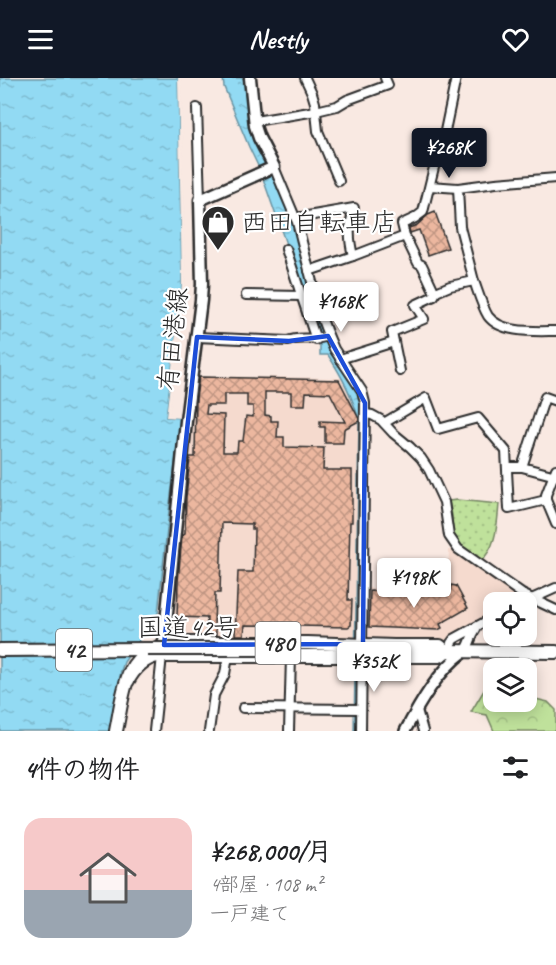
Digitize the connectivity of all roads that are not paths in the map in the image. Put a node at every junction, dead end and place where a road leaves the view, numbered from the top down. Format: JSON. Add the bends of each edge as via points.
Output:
{"nodes":[{"id":1,"x":250,"y":78,"type":"edge"},
{"id":2,"x":305,"y":78,"type":"edge"},
{"id":3,"x":385,"y":78,"type":"edge"},
{"id":4,"x":456,"y":78,"type":"edge"},
{"id":5,"x":197,"y":108,"type":"dead end"},
{"id":6,"x":316,"y":111,"type":"junction"},
{"id":7,"x":255,"y":121,"type":"junction"},
{"id":8,"x":268,"y":170,"type":"junction"},
{"id":9,"x":556,"y":178,"type":"edge"},
{"id":10,"x":339,"y":181,"type":"dead end"},
{"id":11,"x":430,"y":186,"type":"junction"},
{"id":12,"x":458,"y":188,"type":"junction"},
{"id":13,"x":200,"y":200,"type":"junction"},
{"id":14,"x":296,"y":218,"type":"junction"},
{"id":15,"x":405,"y":236,"type":"junction"},
{"id":16,"x":286,"y":249,"type":"dead end"},
{"id":17,"x":353,"y":256,"type":"junction"},
{"id":18,"x":309,"y":271,"type":"junction"},
{"id":19,"x":474,"y":281,"type":"junction"},
{"id":20,"x":435,"y":293,"type":"junction"},
{"id":21,"x":246,"y":295,"type":"dead end"},
{"id":22,"x":302,"y":296,"type":"junction"},
{"id":23,"x":556,"y":331,"type":"edge"},
{"id":24,"x":327,"y":336,"type":"junction"},
{"id":25,"x":197,"y":337,"type":"junction"},
{"id":26,"x":317,"y":340,"type":"junction"},
{"id":27,"x":394,"y":342,"type":"junction"},
{"id":28,"x":340,"y":358,"type":"junction"},
{"id":29,"x":400,"y":371,"type":"dead end"},
{"id":30,"x":556,"y":401,"type":"edge"},
{"id":31,"x":366,"y":414,"type":"junction"},
{"id":32,"x":384,"y":423,"type":"junction"},
{"id":33,"x":522,"y":466,"type":"junction"},
{"id":34,"x":507,"y":467,"type":"junction"},
{"id":35,"x":555,"y":474,"type":"edge"},
{"id":36,"x":546,"y":500,"type":"junction"},
{"id":37,"x":556,"y":524,"type":"edge"},
{"id":38,"x":556,"y":588,"type":"edge"},
{"id":39,"x":520,"y":592,"type":"edge"},
{"id":40,"x":537,"y":596,"type":"edge"},
{"id":41,"x":537,"y":602,"type":"edge"},
{"id":42,"x":556,"y":610,"type":"edge"},
{"id":43,"x":482,"y":625,"type":"joint"},
{"id":44,"x":225,"y":643,"type":"junction"},
{"id":45,"x":0,"y":650,"type":"edge"},
{"id":46,"x":362,"y":650,"type":"junction"},
{"id":47,"x":163,"y":651,"type":"junction"},
{"id":48,"x":448,"y":651,"type":"junction"},
{"id":49,"x":464,"y":652,"type":"junction"},
{"id":50,"x":556,"y":652,"type":"edge"},
{"id":51,"x":226,"y":656,"type":"junction"},
{"id":52,"x":291,"y":656,"type":"junction"},
{"id":53,"x":445,"y":669,"type":"junction"},
{"id":54,"x":243,"y":708,"type":"dead end"},
{"id":55,"x":289,"y":708,"type":"junction"},
{"id":56,"x":361,"y":709,"type":"junction"},
{"id":57,"x":417,"y":710,"type":"junction"},
{"id":58,"x":116,"y":731,"type":"edge"},
{"id":59,"x":154,"y":731,"type":"edge"},
{"id":60,"x":209,"y":731,"type":"edge"},
{"id":61,"x":289,"y":731,"type":"edge"},
{"id":62,"x":361,"y":731,"type":"edge"},
{"id":63,"x":405,"y":731,"type":"edge"},
{"id":64,"x":423,"y":731,"type":"edge"}],
"edges":[{"from":1,"to":7,"type":"main road"},
{"from":2,"to":6,"type":"street"},
{"from":3,"to":6,"type":"street","via":[[388,85]]},
{"from":4,"to":11,"type":"street"},
{"from":5,"to":13,"type":"street"},
{"from":6,"to":7,"type":"street"},
{"from":6,"to":10,"type":"street","via":[[318,131]]},
{"from":7,"to":8,"type":"main road"},
{"from":8,"to":13,"type":"main road"},
{"from":8,"to":14,"type":"street"},
{"from":9,"to":12,"type":"street"},
{"from":11,"to":12,"type":"street"},
{"from":11,"to":15,"type":"street","via":[[423,213],[402,224]]},
{"from":12,"to":19,"type":"street","via":[[460,227]]},
{"from":13,"to":25,"type":"main road","name":"有田港線","via":[[202,284]]},
{"from":14,"to":17,"type":"street","via":[[354,208],[349,229]]},
{"from":14,"to":18,"type":"street"},
{"from":15,"to":17,"type":"street"},
{"from":15,"to":20,"type":"street"},
{"from":16,"to":22,"type":"street"},
{"from":17,"to":18,"type":"street"},
{"from":18,"to":24,"type":"street"},
{"from":19,"to":20,"type":"street"},
{"from":19,"to":23,"type":"street","via":[[488,315],[497,323],[510,329]]},
{"from":20,"to":27,"type":"street","via":[[415,305],[424,319],[392,332]]},
{"from":21,"to":22,"type":"street"},
{"from":22,"to":26,"type":"street"},
{"from":24,"to":26,"type":"street"},
{"from":24,"to":28,"type":"street"},
{"from":25,"to":26,"type":"street"},
{"from":25,"to":47,"type":"main road","name":"有田港線"},
{"from":27,"to":28,"type":"street"},
{"from":27,"to":29,"type":"street"},
{"from":28,"to":31,"type":"street","via":[[363,394]]},
{"from":30,"to":33,"type":"street","via":[[545,397]]},
{"from":31,"to":32,"type":"street"},
{"from":31,"to":46,"type":"street"},
{"from":32,"to":34,"type":"street","via":[[426,398],[438,429],[478,418],[506,450]]},
{"from":32,"to":39,"type":"street","via":[[429,470],[444,502],[453,544]]},
{"from":33,"to":34,"type":"street"},
{"from":33,"to":35,"type":"street"},
{"from":34,"to":36,"type":"street","via":[[509,509]]},
{"from":35,"to":36,"type":"street"},
{"from":36,"to":37,"type":"street"},
{"from":38,"to":40,"type":"street"},
{"from":41,"to":42,"type":"street"},
{"from":43,"to":48,"type":"street","via":[[454,639]]},
{"from":43,"to":49,"type":"street","via":[[472,634]]},
{"from":44,"to":46,"type":"highway","number":"480"},
{"from":44,"to":47,"type":"highway","number":"480","via":[[176,643]]},
{"from":44,"to":51,"type":"street"},
{"from":45,"to":46,"type":"highway","name":"国道42号","number":"42","bridge":true},
{"from":46,"to":48,"type":"highway","name":"国道42号","number":"42"},
{"from":46,"to":52,"type":"highway","number":"480"},
{"from":46,"to":56,"type":"street"},
{"from":47,"to":51,"type":"highway","number":"480"},
{"from":47,"to":58,"type":"highway","number":"480","via":[[151,651],[132,667]]},
{"from":47,"to":59,"type":"street"},
{"from":48,"to":49,"type":"highway","name":"国道42号","number":"42"},
{"from":48,"to":53,"type":"street"},
{"from":49,"to":50,"type":"highway","name":"国道42号","number":"42"},
{"from":49,"to":53,"type":"street"},
{"from":51,"to":52,"type":"highway","number":"480"},
{"from":51,"to":60,"type":"street","via":[[225,674],[214,695]]},
{"from":52,"to":55,"type":"street"},
{"from":53,"to":57,"type":"street"},
{"from":54,"to":55,"type":"street"},
{"from":55,"to":56,"type":"street"},
{"from":55,"to":61,"type":"street"},
{"from":56,"to":62,"type":"street"},
{"from":57,"to":63,"type":"street"},
{"from":57,"to":64,"type":"street"}]}
